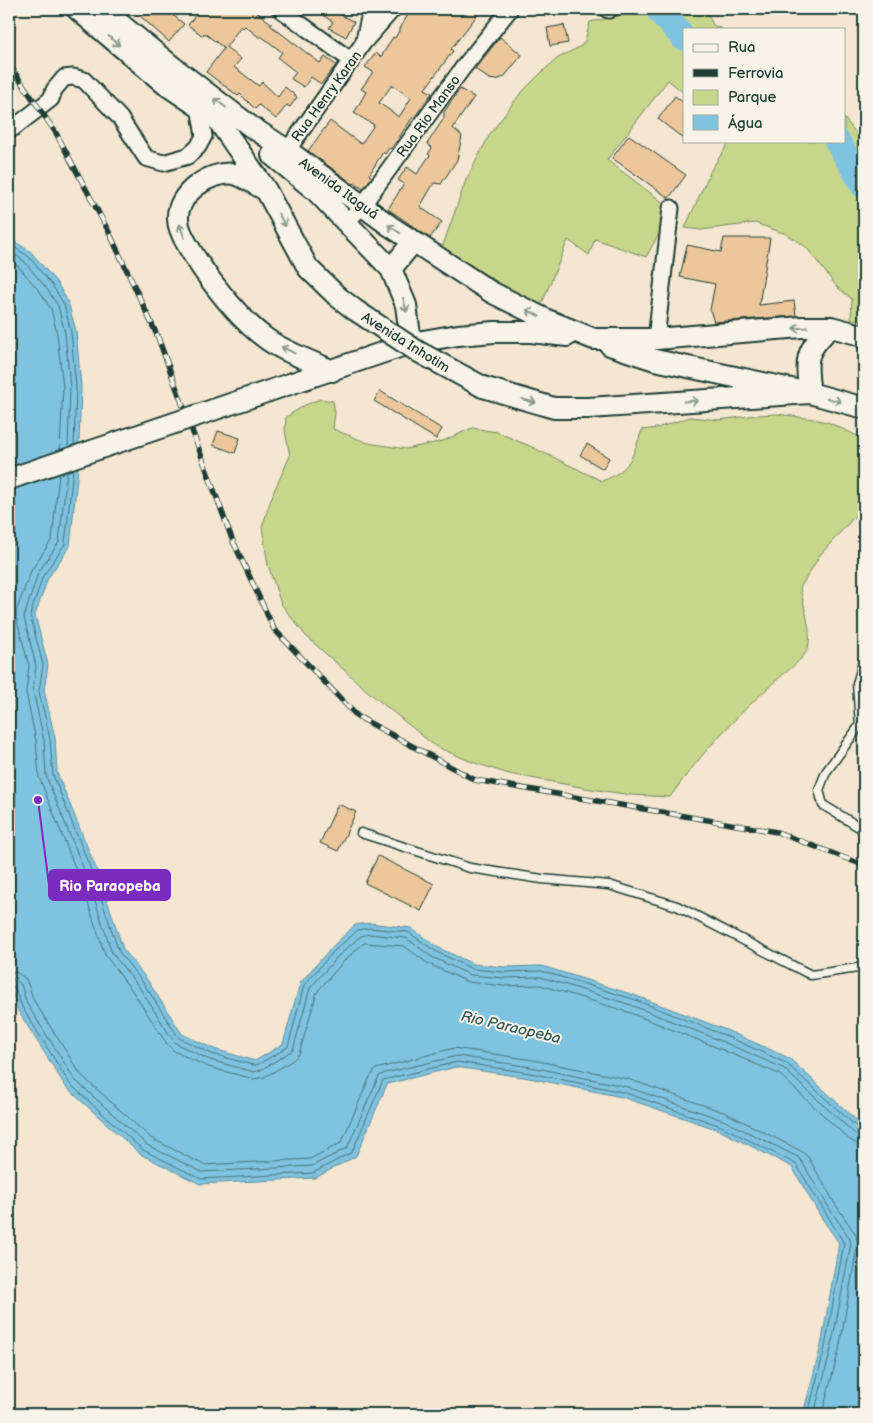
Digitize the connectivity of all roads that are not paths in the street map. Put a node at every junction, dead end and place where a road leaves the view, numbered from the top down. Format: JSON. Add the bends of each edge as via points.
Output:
{"nodes":[{"id":1,"x":77,"y":9,"type":"edge"},
{"id":2,"x":102,"y":9,"type":"edge"},
{"id":3,"x":280,"y":9,"type":"edge"},
{"id":4,"x":371,"y":9,"type":"edge"},
{"id":5,"x":392,"y":9,"type":"edge"},
{"id":6,"x":510,"y":9,"type":"edge"},
{"id":7,"x":364,"y":42,"type":"junction"},
{"id":8,"x":352,"y":61,"type":"junction"},
{"id":9,"x":199,"y":107,"type":"junction"},
{"id":10,"x":217,"y":119,"type":"junction"},
{"id":11,"x":12,"y":130,"type":"dead end"},
{"id":12,"x":284,"y":156,"type":"junction"},
{"id":13,"x":266,"y":190,"type":"junction"},
{"id":14,"x":362,"y":206,"type":"junction"},
{"id":15,"x":671,"y":208,"type":"dead end"},
{"id":16,"x":346,"y":222,"type":"junction"},
{"id":17,"x":413,"y":242,"type":"junction"},
{"id":18,"x":391,"y":269,"type":"junction"},
{"id":19,"x":831,"y":328,"type":"junction"},
{"id":20,"x":864,"y":338,"type":"edge"},
{"id":21,"x":594,"y":339,"type":"junction"},
{"id":22,"x":656,"y":339,"type":"junction"},
{"id":23,"x":411,"y":344,"type":"junction"},
{"id":24,"x":332,"y":371,"type":"junction"},
{"id":25,"x":810,"y":393,"type":"junction"},
{"id":26,"x":862,"y":404,"type":"edge"},
{"id":27,"x":9,"y":479,"type":"edge"},
{"id":28,"x":864,"y":659,"type":"edge"},
{"id":29,"x":862,"y":727,"type":"edge"},
{"id":30,"x":864,"y":830,"type":"edge"},
{"id":31,"x":362,"y":833,"type":"dead end"},
{"id":32,"x":864,"y":967,"type":"edge"}],
"edges":[{"from":1,"to":9,"type":"main road","name":"Avenida Inhotim","one_way":true,"via":[[165,84]]},
{"from":12,"to":2,"type":"main road","name":"Avenida Itaguá","one_way":true},
{"from":3,"to":8,"type":"street"},
{"from":4,"to":7,"type":"street","name":"Rua Henry Karan"},
{"from":5,"to":7,"type":"street","name":"Rua Henry Karan"},
{"from":6,"to":14,"type":"street","name":"Rua Rio Manso"},
{"from":7,"to":8,"type":"street","name":"Rua Henry Karan"},
{"from":8,"to":12,"type":"street","name":"Rua Henry Karan"},
{"from":9,"to":10,"type":"main road","name":"Avenida Inhotim"},
{"from":9,"to":11,"type":"street","via":[[204,136],[198,147],[188,156],[163,163],[146,158],[120,118],[84,80],[73,77],[64,78],[54,90],[51,100]]},
{"from":10,"to":12,"type":"main road"},
{"from":10,"to":13,"type":"main road","name":"Avenida Inhotim"},
{"from":12,"to":14,"type":"main road","name":"Avenida Itaguá"},
{"from":12,"to":16,"type":"main road"},
{"from":24,"to":13,"type":"main road","one_way":true,"via":[[265,338],[247,322],[193,254],[180,227],[178,218],[185,195],[213,177],[235,174]]},
{"from":13,"to":25,"type":"main road","name":"Avenida Inhotim","one_way":true,"bridge":true,"via":[[308,268],[338,297],[417,351],[483,387],[554,408]]},
{"from":14,"to":16,"type":"street","name":"Rua Rio Manso"},
{"from":17,"to":14,"type":"main road","name":"Avenida Itaguá","one_way":true},
{"from":15,"to":22,"type":"street"},
{"from":16,"to":18,"type":"main road"},
{"from":17,"to":18,"type":"main road"},
{"from":21,"to":17,"type":"main road","name":"Avenida Itaguá","one_way":true,"via":[[491,292]]},
{"from":18,"to":23,"type":"main road","one_way":true,"via":[[406,305]]},
{"from":19,"to":20,"type":"main road"},
{"from":19,"to":22,"type":"main road","one_way":true,"via":[[802,327]]},
{"from":19,"to":25,"type":"main road","via":[[815,342],[808,355]]},
{"from":21,"to":22,"type":"main road"},
{"from":21,"to":23,"type":"main road","via":[[531,332],[494,332]]},
{"from":21,"to":25,"type":"main road","via":[[655,360]]},
{"from":23,"to":24,"type":"main road"},
{"from":24,"to":27,"type":"main road","bridge":true},
{"from":25,"to":26,"type":"main road","name":"Avenida Inhotim","one_way":true},
{"from":28,"to":29,"type":"lane","via":[[857,684]]},
{"from":29,"to":30,"type":"lane","via":[[826,772],[819,790],[823,805]]},
{"from":31,"to":32,"type":"lane","via":[[470,868],[609,885],[677,906],[811,975]]}]}
